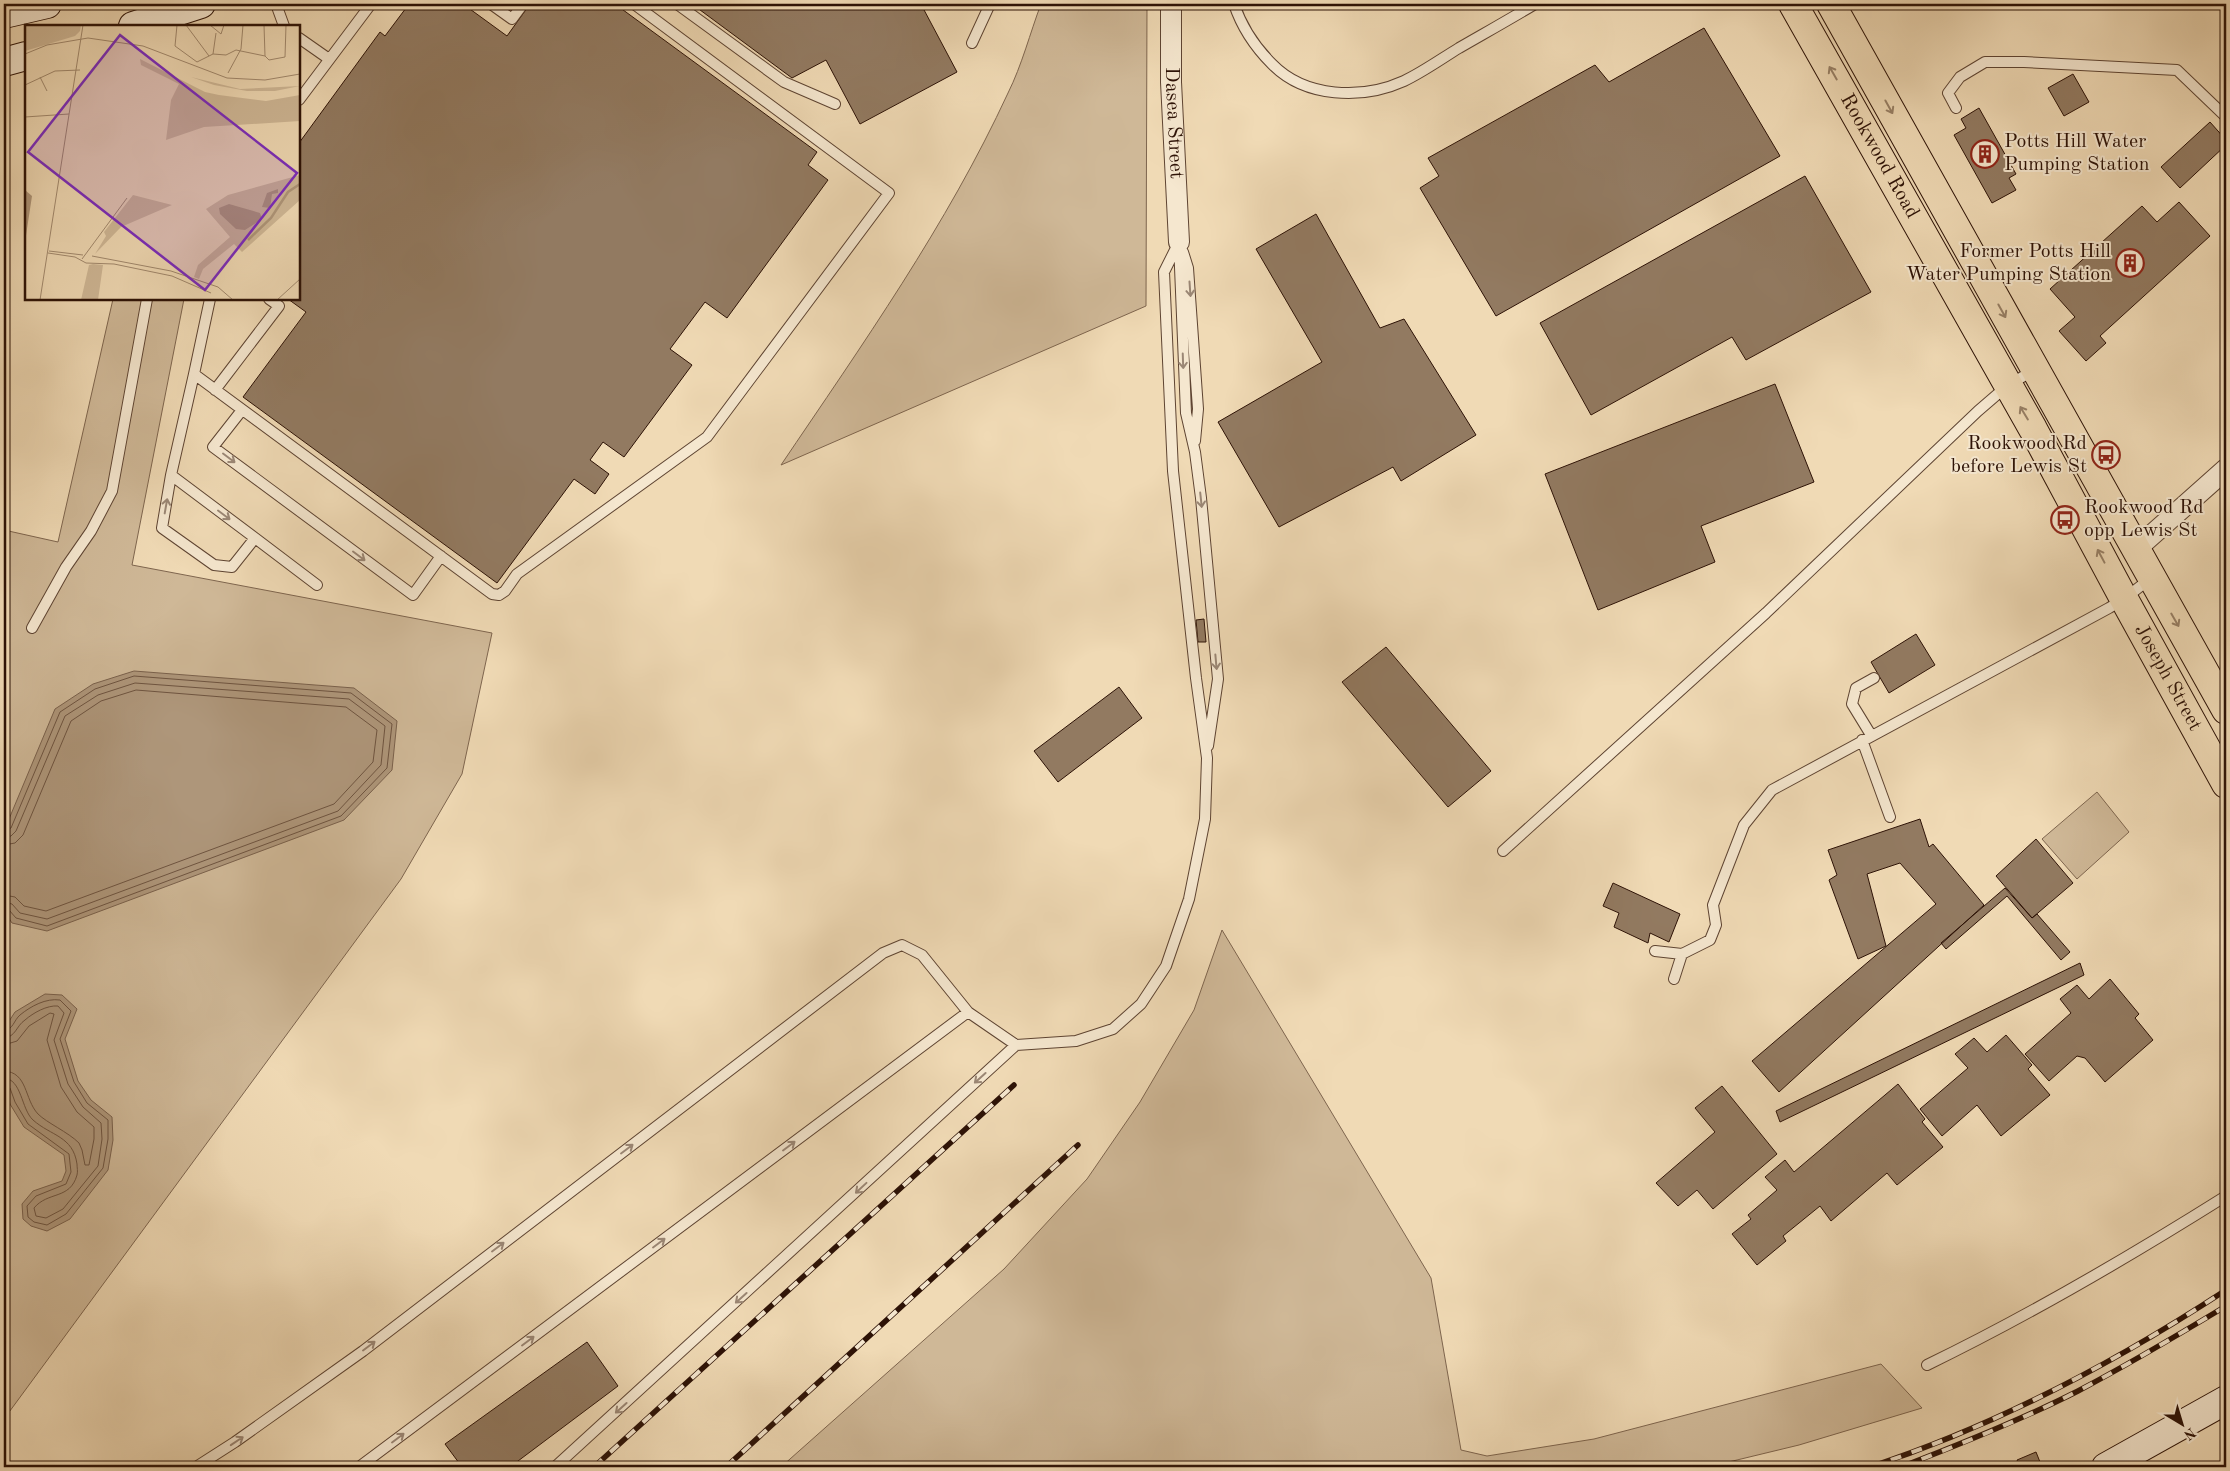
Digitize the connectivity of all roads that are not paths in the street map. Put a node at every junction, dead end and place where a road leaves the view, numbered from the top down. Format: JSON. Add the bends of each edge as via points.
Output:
{"nodes":[{"id":1,"x":47,"y":4,"type":"edge"},
{"id":2,"x":201,"y":4,"type":"edge"},
{"id":3,"x":276,"y":4,"type":"edge"},
{"id":4,"x":371,"y":4,"type":"edge"},
{"id":5,"x":491,"y":4,"type":"edge"},
{"id":6,"x":523,"y":4,"type":"edge"},
{"id":7,"x":634,"y":4,"type":"edge"},
{"id":8,"x":677,"y":4,"type":"edge"},
{"id":9,"x":990,"y":4,"type":"edge"},
{"id":10,"x":1171,"y":4,"type":"edge"},
{"id":11,"x":1234,"y":4,"type":"edge"},
{"id":12,"x":1535,"y":4,"type":"edge"},
{"id":13,"x":1794,"y":4,"type":"edge"},
{"id":14,"x":1831,"y":4,"type":"edge"},
{"id":15,"x":4,"y":14,"type":"edge"},
{"id":16,"x":140,"y":25,"type":"edge"},
{"id":17,"x":284,"y":25,"type":"edge"},
{"id":18,"x":300,"y":39,"type":"edge"},
{"id":19,"x":972,"y":43,"type":"dead end"},
{"id":20,"x":25,"y":56,"type":"edge"},
{"id":21,"x":329,"y":59,"type":"junction"},
{"id":22,"x":4,"y":62,"type":"edge"},
{"id":23,"x":300,"y":99,"type":"edge"},
{"id":24,"x":835,"y":104,"type":"dead end"},
{"id":25,"x":1956,"y":108,"type":"dead end"},
{"id":26,"x":2226,"y":117,"type":"edge"},
{"id":27,"x":1179,"y":242,"type":"junction"},
{"id":28,"x":147,"y":300,"type":"edge"},
{"id":29,"x":210,"y":300,"type":"edge"},
{"id":30,"x":270,"y":300,"type":"edge"},
{"id":31,"x":2035,"y":370,"type":"junction"},
{"id":32,"x":194,"y":374,"type":"junction"},
{"id":33,"x":2007,"y":386,"type":"junction"},
{"id":34,"x":215,"y":390,"type":"junction"},
{"id":35,"x":242,"y":410,"type":"junction"},
{"id":36,"x":2226,"y":469,"type":"edge"},
{"id":37,"x":171,"y":476,"type":"junction"},
{"id":38,"x":255,"y":538,"type":"junction"},
{"id":39,"x":2135,"y":550,"type":"junction"},
{"id":40,"x":441,"y":556,"type":"junction"},
{"id":41,"x":2151,"y":578,"type":"junction"},
{"id":42,"x":317,"y":585,"type":"dead end"},
{"id":43,"x":2124,"y":599,"type":"junction"},
{"id":44,"x":32,"y":628,"type":"dead end"},
{"id":45,"x":1874,"y":678,"type":"dead end"},
{"id":46,"x":2226,"y":710,"type":"edge"},
{"id":47,"x":1867,"y":738,"type":"junction"},
{"id":48,"x":1207,"y":758,"type":"junction"},
{"id":49,"x":2226,"y":784,"type":"edge"},
{"id":50,"x":1890,"y":817,"type":"dead end"},
{"id":51,"x":1503,"y":851,"type":"dead end"},
{"id":52,"x":1655,"y":952,"type":"dead end"},
{"id":53,"x":1682,"y":954,"type":"junction"},
{"id":54,"x":1674,"y":979,"type":"dead end"},
{"id":55,"x":968,"y":1012,"type":"junction"},
{"id":56,"x":1016,"y":1045,"type":"junction"},
{"id":57,"x":2226,"y":1196,"type":"edge"},
{"id":58,"x":1927,"y":1365,"type":"dead end"},
{"id":59,"x":2226,"y":1400,"type":"edge"},
{"id":60,"x":196,"y":1467,"type":"edge"},
{"id":61,"x":359,"y":1467,"type":"edge"},
{"id":62,"x":555,"y":1467,"type":"edge"},
{"id":63,"x":2106,"y":1467,"type":"edge"}],
"edges":[{"from":1,"to":15,"type":"street"},
{"from":2,"to":16,"type":"street"},
{"from":3,"to":17,"type":"lane"},
{"from":4,"to":21,"type":"lane"},
{"from":5,"to":6,"type":"lane","via":[[512,19]]},
{"from":7,"to":40,"type":"lane","via":[[890,193],[707,437],[517,574],[499,595],[492,594]]},
{"from":8,"to":24,"type":"lane","via":[[784,82]]},
{"from":9,"to":19,"type":"lane"},
{"from":10,"to":27,"type":"street","name":"Dasea Street"},
{"from":11,"to":12,"type":"lane","via":[[1249,37],[1277,69],[1295,82],[1319,91],[1342,94],[1378,89],[1403,81]]},
{"from":33,"to":13,"type":"highway","name":"Rookwood Road","one_way":true},
{"from":14,"to":31,"type":"highway","name":"Rookwood Road","one_way":true},
{"from":18,"to":21,"type":"lane"},
{"from":20,"to":22,"type":"street"},
{"from":21,"to":23,"type":"lane"},
{"from":25,"to":26,"type":"lane","via":[[1948,93],[1960,76],[1985,62],[2024,62],[2177,70]]},
{"from":27,"to":48,"type":"lane","one_way":true,"via":[[1189,278],[1198,409],[1194,452],[1218,679]]},
{"from":27,"to":48,"type":"lane","via":[[1164,272],[1173,471]]},
{"from":28,"to":44,"type":"lane","via":[[112,491]]},
{"from":29,"to":32,"type":"lane"},
{"from":30,"to":34,"type":"lane","via":[[279,306]]},
{"from":31,"to":33,"type":"lane"},
{"from":31,"to":39,"type":"highway","name":"Rookwood Road"},
{"from":32,"to":34,"type":"lane"},
{"from":32,"to":37,"type":"lane"},
{"from":43,"to":33,"type":"highway","name":"Rookwood Road","one_way":true},
{"from":33,"to":51,"type":"lane","via":[[1766,613]]},
{"from":34,"to":35,"type":"lane"},
{"from":35,"to":40,"type":"lane"},
{"from":35,"to":40,"type":"lane","one_way":true,"via":[[213,447],[413,595]]},
{"from":36,"to":39,"type":"street"},
{"from":37,"to":38,"type":"lane","one_way":true},
{"from":38,"to":37,"type":"lane","one_way":true,"via":[[232,567],[214,565],[162,528]]},
{"from":38,"to":42,"type":"lane"},
{"from":39,"to":41,"type":"highway","name":"Joseph Street"},
{"from":41,"to":43,"type":"lane"},
{"from":41,"to":46,"type":"highway","name":"Joseph Street","one_way":true},
{"from":43,"to":47,"type":"lane"},
{"from":43,"to":49,"type":"highway","name":"Joseph Street"},
{"from":45,"to":47,"type":"lane","via":[[1856,688],[1852,704]]},
{"from":47,"to":50,"type":"lane"},
{"from":47,"to":53,"type":"lane","via":[[1772,790],[1744,826],[1714,905],[1716,925],[1710,940]]},
{"from":48,"to":56,"type":"lane","via":[[1206,819],[1189,899],[1166,966],[1141,1004],[1113,1029],[1076,1040]]},
{"from":52,"to":53,"type":"lane"},
{"from":53,"to":54,"type":"lane"},
{"from":55,"to":56,"type":"lane"},
{"from":60,"to":55,"type":"lane","one_way":true,"via":[[363,1351],[883,953],[902,945],[922,955]]},
{"from":61,"to":55,"type":"lane","one_way":true},
{"from":56,"to":62,"type":"lane","one_way":true},
{"from":57,"to":58,"type":"lane","via":[[2131,1256],[1991,1334]]},
{"from":59,"to":63,"type":"street"}]}
